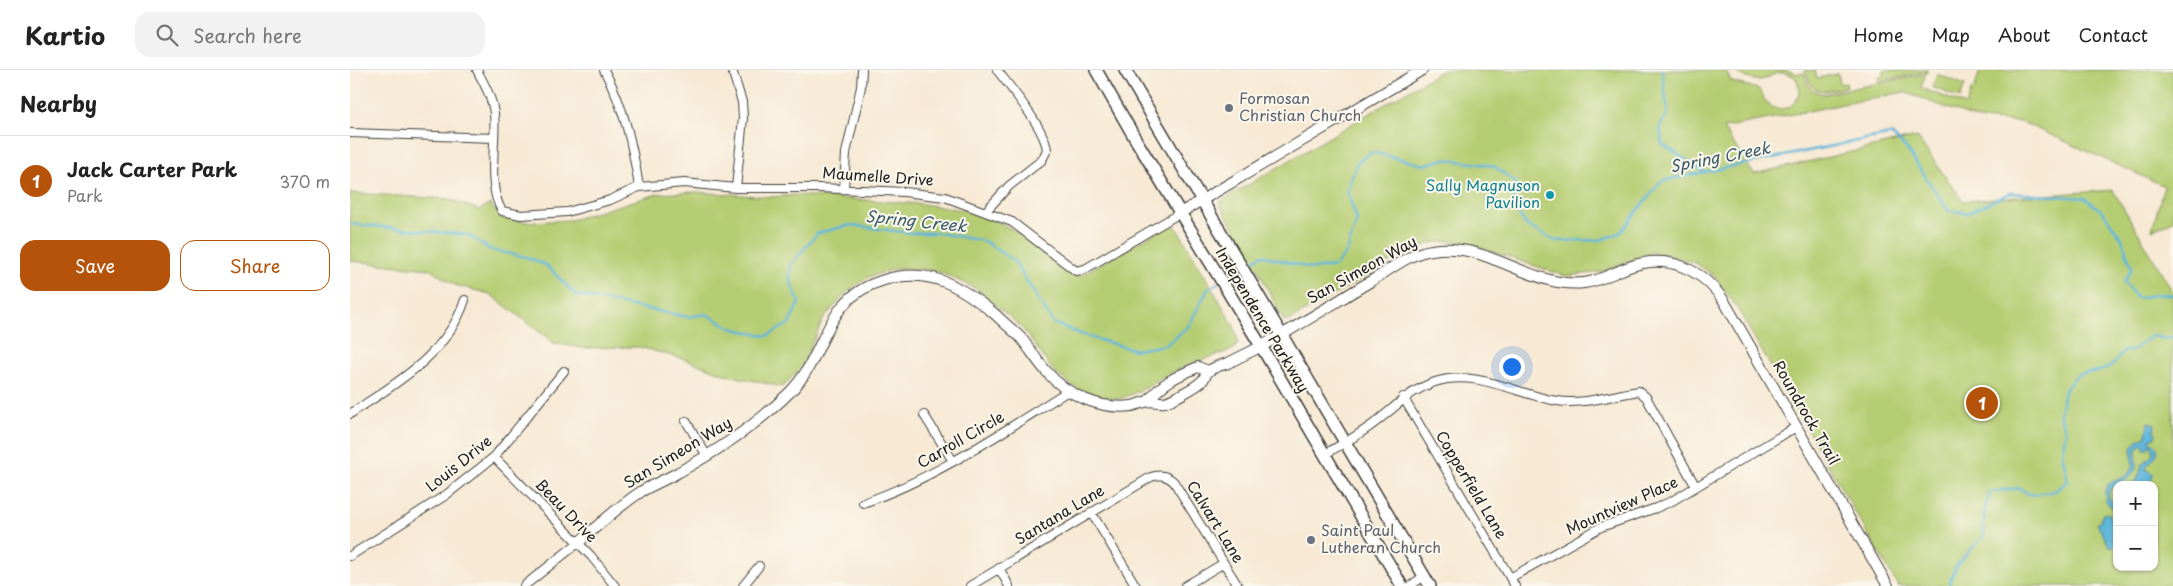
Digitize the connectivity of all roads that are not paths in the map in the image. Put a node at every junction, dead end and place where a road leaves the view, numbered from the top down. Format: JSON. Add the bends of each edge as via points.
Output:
{"nodes":[{"id":1,"x":477,"y":70,"type":"edge"},
{"id":2,"x":604,"y":70,"type":"edge"},
{"id":3,"x":732,"y":70,"type":"edge"},
{"id":4,"x":862,"y":70,"type":"edge"},
{"id":5,"x":997,"y":70,"type":"edge"},
{"id":6,"x":1096,"y":70,"type":"edge"},
{"id":7,"x":1125,"y":70,"type":"edge"},
{"id":8,"x":1422,"y":70,"type":"edge"},
{"id":9,"x":350,"y":133,"type":"edge"},
{"id":10,"x":494,"y":138,"type":"junction"},
{"id":11,"x":639,"y":187,"type":"junction"},
{"id":12,"x":736,"y":188,"type":"junction"},
{"id":13,"x":844,"y":189,"type":"junction"},
{"id":14,"x":1201,"y":201,"type":"junction"},
{"id":15,"x":986,"y":211,"type":"junction"},
{"id":16,"x":1180,"y":213,"type":"junction"},
{"id":17,"x":1685,"y":268,"type":"joint"},
{"id":18,"x":465,"y":300,"type":"dead end"},
{"id":19,"x":1282,"y":334,"type":"junction"},
{"id":20,"x":1261,"y":346,"type":"junction"},
{"id":21,"x":564,"y":371,"type":"dead end"},
{"id":22,"x":1208,"y":371,"type":"junction"},
{"id":23,"x":1068,"y":391,"type":"junction"},
{"id":24,"x":1404,"y":397,"type":"junction"},
{"id":25,"x":1148,"y":401,"type":"junction"},
{"id":26,"x":350,"y":414,"type":"edge"},
{"id":27,"x":924,"y":415,"type":"dead end"},
{"id":28,"x":686,"y":421,"type":"dead end"},
{"id":29,"x":1796,"y":427,"type":"junction"},
{"id":30,"x":1346,"y":442,"type":"junction"},
{"id":31,"x":1325,"y":454,"type":"junction"},
{"id":32,"x":706,"y":456,"type":"junction"},
{"id":33,"x":494,"y":457,"type":"junction"},
{"id":34,"x":954,"y":461,"type":"junction"},
{"id":35,"x":1166,"y":476,"type":"joint"},
{"id":36,"x":1696,"y":487,"type":"junction"},
{"id":37,"x":863,"y":503,"type":"dead end"},
{"id":38,"x":1092,"y":512,"type":"junction"},
{"id":39,"x":578,"y":543,"type":"junction"},
{"id":40,"x":350,"y":556,"type":"edge"},
{"id":41,"x":1224,"y":563,"type":"junction"},
{"id":42,"x":759,"y":566,"type":"dead end"},
{"id":43,"x":999,"y":568,"type":"junction"},
{"id":44,"x":1510,"y":578,"type":"junction"},
{"id":45,"x":1427,"y":581,"type":"edge"},
{"id":46,"x":524,"y":586,"type":"edge"},
{"id":47,"x":615,"y":586,"type":"edge"},
{"id":48,"x":743,"y":586,"type":"edge"},
{"id":49,"x":970,"y":586,"type":"edge"},
{"id":50,"x":1010,"y":586,"type":"edge"},
{"id":51,"x":1136,"y":586,"type":"edge"},
{"id":52,"x":1185,"y":586,"type":"edge"},
{"id":53,"x":1238,"y":586,"type":"edge"},
{"id":54,"x":1402,"y":586,"type":"edge"},
{"id":55,"x":1410,"y":586,"type":"edge"},
{"id":56,"x":1515,"y":586,"type":"edge"},
{"id":57,"x":1888,"y":586,"type":"edge"}],
"edges":[{"from":1,"to":10,"type":"street","via":[[492,104]]},
{"from":2,"to":11,"type":"street","via":[[613,87],[633,148]]},
{"from":3,"to":12,"type":"street","via":[[742,102],[743,118]]},
{"from":4,"to":13,"type":"street","via":[[846,153]]},
{"from":5,"to":15,"type":"street","via":[[1043,136],[1047,150],[1042,160]]},
{"from":6,"to":16,"type":"main road","name":"Independence Parkway"},
{"from":7,"to":14,"type":"main road","name":"Independence Parkway"},
{"from":8,"to":14,"type":"street","name":"Maumelle Drive"},
{"from":9,"to":10,"type":"street"},
{"from":10,"to":11,"type":"street","name":"Maumelle Drive","via":[[495,197],[502,211],[521,215],[567,212],[610,200]]},
{"from":11,"to":12,"type":"street","name":"Maumelle Drive","via":[[684,183]]},
{"from":12,"to":13,"type":"street","name":"Maumelle Drive"},
{"from":13,"to":15,"type":"street","name":"Maumelle Drive","via":[[931,195]]},
{"from":14,"to":16,"type":"street","name":"Maumelle Drive"},
{"from":14,"to":19,"type":"main road","name":"Independence Parkway"},
{"from":15,"to":16,"type":"street","name":"Maumelle Drive","via":[[1012,222],[1076,271],[1085,269]]},
{"from":16,"to":20,"type":"main road","name":"Independence Parkway"},
{"from":17,"to":19,"type":"street","name":"San Simeon Way","via":[[1668,262],[1642,263],[1603,279],[1566,283],[1554,282],[1471,252],[1430,250],[1403,261]]},
{"from":17,"to":29,"type":"street","name":"Roundrock Trail","via":[[1705,278],[1714,287]]},
{"from":18,"to":26,"type":"street","via":[[455,325],[433,353],[404,378]]},
{"from":19,"to":20,"type":"street","name":"San Simeon Way"},
{"from":19,"to":30,"type":"main road","name":"Independence Parkway"},
{"from":20,"to":22,"type":"street","name":"San Simeon Way"},
{"from":20,"to":31,"type":"main road","name":"Independence Parkway"},
{"from":21,"to":33,"type":"street","name":"Louis Drive"},
{"from":22,"to":25,"type":"street","name":"San Simeon Way","via":[[1202,381],[1164,402]]},
{"from":22,"to":25,"type":"street","name":"San Simeon Way","via":[[1198,367],[1178,376],[1160,386]]},
{"from":23,"to":25,"type":"street","name":"San Simeon Way","via":[[1102,404],[1130,406]]},
{"from":23,"to":32,"type":"street","name":"San Simeon Way","via":[[1044,370],[1016,332],[955,285],[920,276],[887,279],[861,290],[835,314],[806,372],[790,392],[733,440]]},
{"from":23,"to":34,"type":"street","name":"Carroll Circle"},
{"from":24,"to":30,"type":"street","via":[[1383,417]]},
{"from":24,"to":36,"type":"street","via":[[1436,382],[1464,378],[1558,401],[1604,399],[1639,391],[1646,397]]},
{"from":24,"to":44,"type":"street","name":"Copperfield Lane"},
{"from":27,"to":34,"type":"street"},
{"from":28,"to":32,"type":"street"},
{"from":29,"to":36,"type":"street","name":"Mountview Place"},
{"from":29,"to":57,"type":"street","name":"Roundrock Trail"},
{"from":30,"to":31,"type":"street"},
{"from":30,"to":45,"type":"main road","name":"Independence Parkway"},
{"from":31,"to":54,"type":"main road","name":"Independence Parkway"},
{"from":32,"to":39,"type":"street","name":"San Simeon Way","via":[[643,490]]},
{"from":33,"to":39,"type":"street","name":"Beau Drive"},
{"from":33,"to":40,"type":"street","name":"Louis Drive","via":[[446,495]]},
{"from":34,"to":37,"type":"street","name":"Carroll Circle","via":[[898,490]]},
{"from":35,"to":38,"type":"street","name":"Santana Lane","via":[[1151,477]]},
{"from":35,"to":41,"type":"street","name":"Calvart Lane","via":[[1174,482]]},
{"from":36,"to":44,"type":"street","name":"Mountview Place","via":[[1656,508],[1601,527]]},
{"from":38,"to":43,"type":"street","name":"Santana Lane"},
{"from":38,"to":51,"type":"street"},
{"from":39,"to":46,"type":"street","name":"San Simeon Way"},
{"from":39,"to":47,"type":"street","name":"Beau Drive"},
{"from":41,"to":52,"type":"street"},
{"from":41,"to":53,"type":"street","name":"Calvart Lane"},
{"from":42,"to":48,"type":"street"},
{"from":43,"to":49,"type":"street","name":"Santana Lane"},
{"from":43,"to":50,"type":"street"},
{"from":44,"to":56,"type":"street","name":"Copperfield Lane"},
{"from":45,"to":55,"type":"street"}]}
